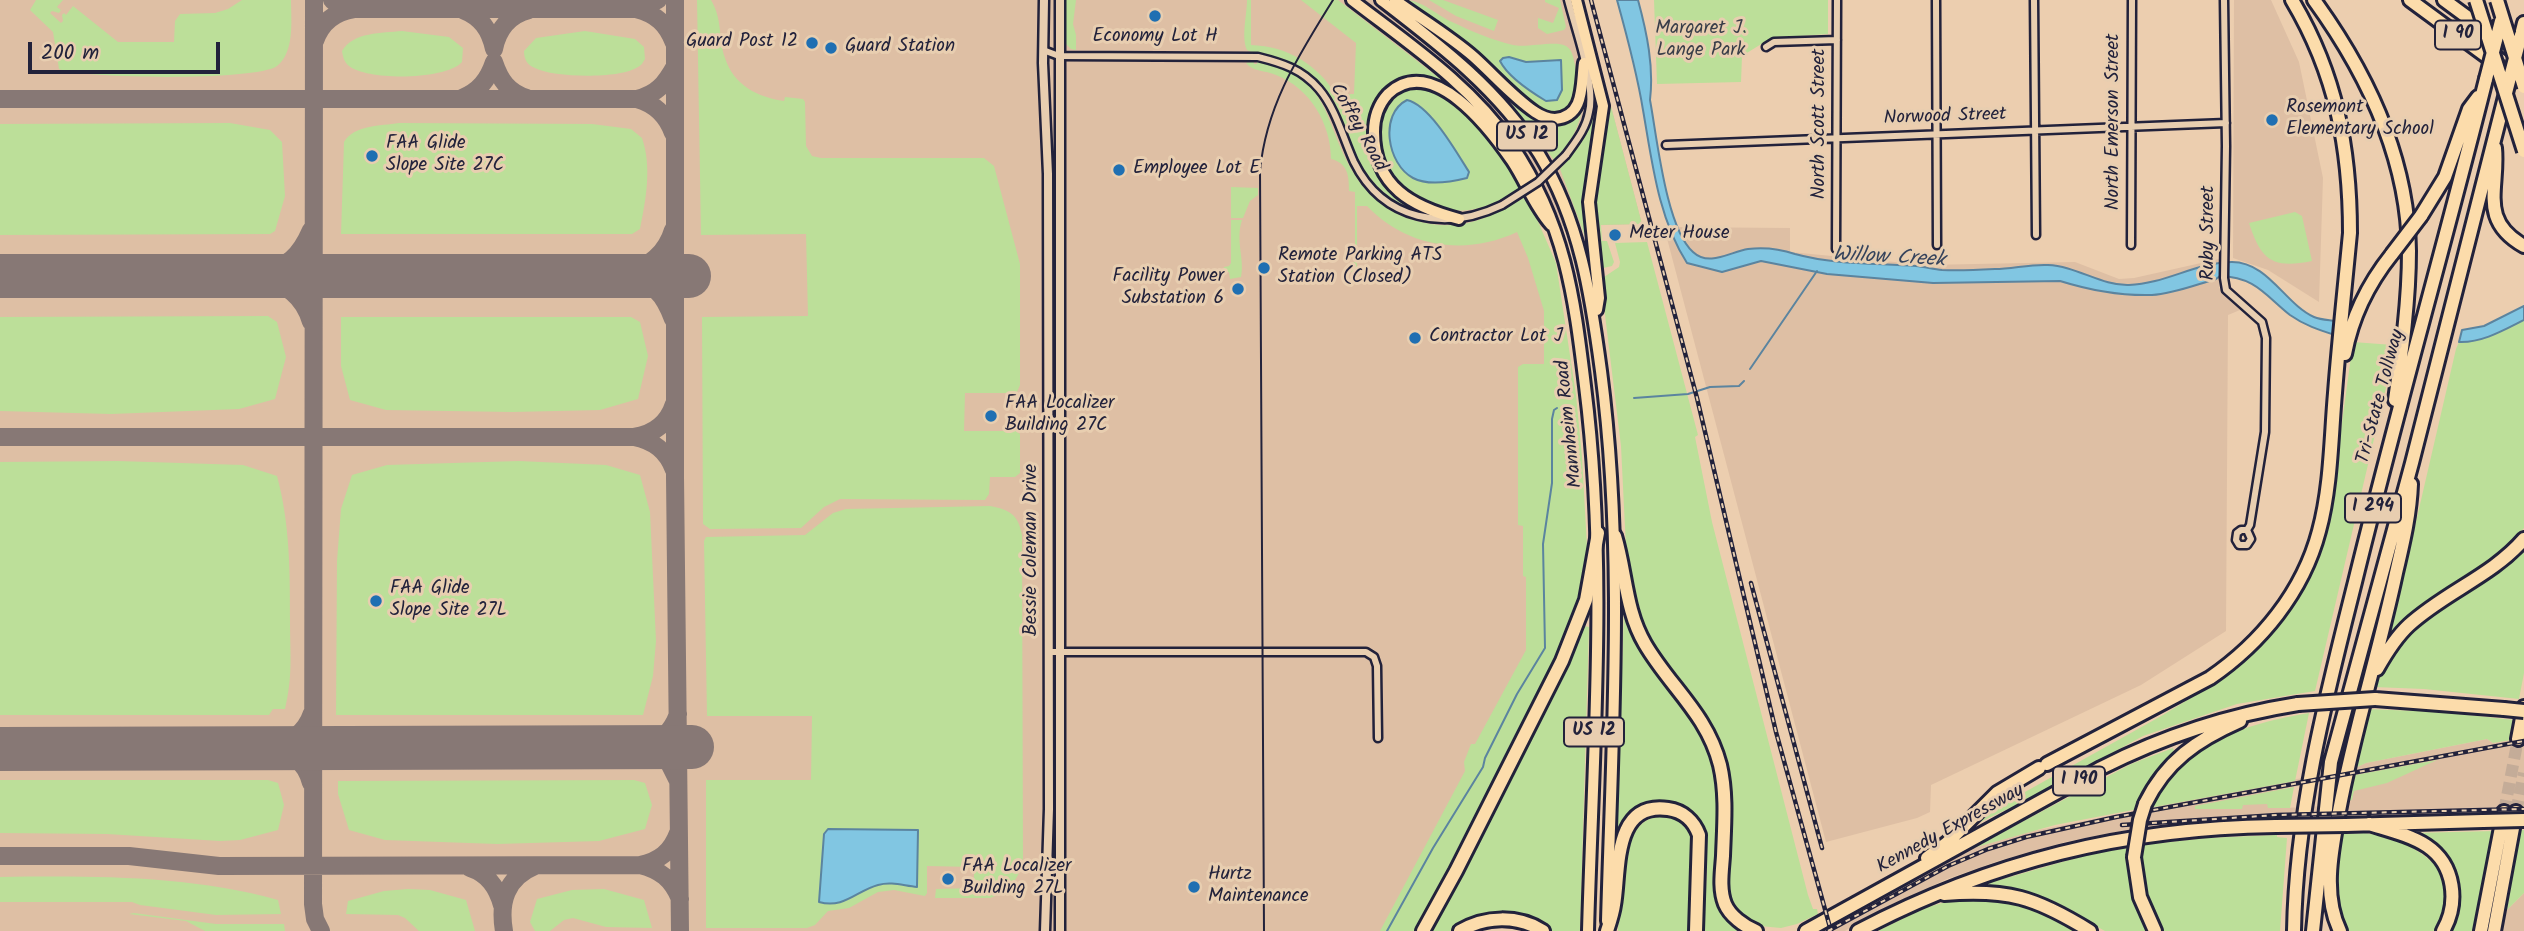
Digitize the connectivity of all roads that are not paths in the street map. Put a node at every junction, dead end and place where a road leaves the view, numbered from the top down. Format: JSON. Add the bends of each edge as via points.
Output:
{"nodes":[{"id":1,"x":1044,"y":0,"type":"edge"},
{"id":2,"x":1060,"y":0,"type":"edge"},
{"id":3,"x":1352,"y":0,"type":"edge"},
{"id":4,"x":1381,"y":0,"type":"edge"},
{"id":5,"x":1395,"y":0,"type":"edge"},
{"id":6,"x":1568,"y":0,"type":"edge"},
{"id":7,"x":1576,"y":0,"type":"edge"},
{"id":8,"x":1837,"y":0,"type":"edge"},
{"id":9,"x":1936,"y":0,"type":"edge"},
{"id":10,"x":2034,"y":0,"type":"edge"},
{"id":11,"x":2132,"y":0,"type":"edge"},
{"id":12,"x":2224,"y":0,"type":"edge"},
{"id":13,"x":2292,"y":0,"type":"edge"},
{"id":14,"x":2314,"y":0,"type":"edge"},
{"id":15,"x":2410,"y":0,"type":"edge"},
{"id":16,"x":2444,"y":0,"type":"edge"},
{"id":17,"x":2476,"y":0,"type":"edge"},
{"id":18,"x":2497,"y":0,"type":"edge"},
{"id":19,"x":2507,"y":0,"type":"edge"},
{"id":20,"x":2522,"y":29,"type":"edge"},
{"id":21,"x":1837,"y":40,"type":"junction"},
{"id":22,"x":1766,"y":47,"type":"dead end"},
{"id":23,"x":1043,"y":50,"type":"junction"},
{"id":24,"x":1059,"y":55,"type":"junction"},
{"id":25,"x":2524,"y":59,"type":"edge"},
{"id":26,"x":1043,"y":63,"type":"junction"},
{"id":27,"x":1584,"y":63,"type":"junction"},
{"id":28,"x":2484,"y":85,"type":"junction"},
{"id":29,"x":2524,"y":87,"type":"edge"},
{"id":30,"x":2226,"y":122,"type":"junction"},
{"id":31,"x":2131,"y":126,"type":"junction"},
{"id":32,"x":2034,"y":131,"type":"junction"},
{"id":33,"x":1935,"y":134,"type":"junction"},
{"id":34,"x":2494,"y":135,"type":"junction"},
{"id":35,"x":1837,"y":138,"type":"junction"},
{"id":36,"x":1666,"y":145,"type":"dead end"},
{"id":37,"x":2524,"y":150,"type":"edge"},
{"id":38,"x":1459,"y":219,"type":"junction"},
{"id":39,"x":1557,"y":232,"type":"junction"},
{"id":40,"x":2036,"y":235,"type":"dead end"},
{"id":41,"x":2131,"y":244,"type":"dead end"},
{"id":42,"x":1937,"y":245,"type":"dead end"},
{"id":43,"x":2524,"y":246,"type":"edge"},
{"id":44,"x":1836,"y":249,"type":"dead end"},
{"id":45,"x":1595,"y":323,"type":"junction"},
{"id":46,"x":2331,"y":447,"type":"junction"},
{"id":47,"x":2412,"y":463,"type":"junction"},
{"id":48,"x":2383,"y":467,"type":"junction"},
{"id":49,"x":2247,"y":530,"type":"dead end"},
{"id":50,"x":1598,"y":533,"type":"junction"},
{"id":51,"x":1615,"y":536,"type":"junction"},
{"id":52,"x":2524,"y":539,"type":"edge"},
{"id":53,"x":1049,"y":652,"type":"junction"},
{"id":54,"x":1060,"y":652,"type":"junction"},
{"id":55,"x":2369,"y":685,"type":"junction"},
{"id":56,"x":2276,"y":707,"type":"junction"},
{"id":57,"x":2524,"y":709,"type":"edge"},
{"id":58,"x":1378,"y":738,"type":"dead end"},
{"id":59,"x":2518,"y":739,"type":"dead end"},
{"id":60,"x":2515,"y":815,"type":"edge"},
{"id":61,"x":2369,"y":824,"type":"junction"},
{"id":62,"x":1894,"y":884,"type":"junction"},
{"id":63,"x":1933,"y":895,"type":"junction"},
{"id":64,"x":1045,"y":931,"type":"edge"},
{"id":65,"x":1060,"y":931,"type":"edge"},
{"id":66,"x":1423,"y":931,"type":"edge"},
{"id":67,"x":1460,"y":931,"type":"edge"},
{"id":68,"x":1543,"y":931,"type":"edge"},
{"id":69,"x":1588,"y":931,"type":"edge"},
{"id":70,"x":1607,"y":931,"type":"edge"},
{"id":71,"x":1696,"y":931,"type":"edge"},
{"id":72,"x":1756,"y":931,"type":"edge"},
{"id":73,"x":1806,"y":931,"type":"edge"},
{"id":74,"x":1858,"y":931,"type":"edge"},
{"id":75,"x":2090,"y":931,"type":"edge"},
{"id":76,"x":2155,"y":931,"type":"edge"},
{"id":77,"x":2294,"y":931,"type":"edge"},
{"id":78,"x":2313,"y":931,"type":"edge"},
{"id":79,"x":2340,"y":931,"type":"edge"},
{"id":80,"x":2443,"y":931,"type":"edge"},
{"id":81,"x":2482,"y":931,"type":"edge"},
{"id":82,"x":2494,"y":931,"type":"edge"}],
"edges":[{"from":1,"to":23,"type":"street","name":"Bessie Coleman Drive"},
{"from":2,"to":24,"type":"street","name":"Bessie Coleman Drive"},
{"from":3,"to":39,"type":"main road","name":"Mannheim Road","number":"US 12","via":[[1480,105],[1529,172]]},
{"from":4,"to":45,"type":"main road","name":"Mannheim Road","number":"US 12","via":[[1467,68],[1529,138],[1574,231]]},
{"from":5,"to":27,"type":"main road","via":[[1471,55],[1544,117],[1564,117],[1576,108],[1582,95]]},
{"from":6,"to":27,"type":"street","name":"Coffey Road"},
{"from":7,"to":45,"type":"main road","via":[[1603,106],[1589,202],[1599,298]]},
{"from":8,"to":21,"type":"street","name":"North Scott Street"},
{"from":9,"to":33,"type":"street"},
{"from":10,"to":32,"type":"street"},
{"from":11,"to":31,"type":"street","name":"North Emerson Street"},
{"from":12,"to":30,"type":"street","name":"Ruby Street"},
{"from":13,"to":46,"type":"highway","via":[[2324,64],[2346,155],[2350,233]]},
{"from":14,"to":48,"type":"highway","via":[[2344,42],[2370,91],[2393,155],[2406,215],[2408,293]]},
{"from":15,"to":29,"type":"highway","number":"I 90"},
{"from":16,"to":25,"type":"highway","number":"I 90"},
{"from":17,"to":37,"type":"highway","bridge":true},
{"from":18,"to":29,"type":"highway","bridge":true},
{"from":19,"to":28,"type":"highway","name":"Tri-State Tollway","number":"I 294","bridge":true},
{"from":20,"to":34,"type":"highway","number":"I 294","bridge":true},
{"from":21,"to":22,"type":"street"},
{"from":21,"to":35,"type":"street","name":"North Scott Street"},
{"from":23,"to":24,"type":"street","name":"Coffey Road"},
{"from":23,"to":26,"type":"street","name":"Bessie Coleman Drive"},
{"from":24,"to":26,"type":"street","name":"Coffey Road"},
{"from":24,"to":38,"type":"street","name":"Coffey Road","via":[[1258,57],[1282,63],[1320,90],[1355,164],[1377,193],[1418,217]]},
{"from":24,"to":54,"type":"street","name":"Bessie Coleman Drive"},
{"from":26,"to":53,"type":"street","name":"Bessie Coleman Drive","via":[[1048,174]]},
{"from":27,"to":38,"type":"street","name":"Coffey Road","bridge":true,"via":[[1590,110],[1581,135],[1566,155],[1538,182],[1502,205]]},
{"from":28,"to":46,"type":"highway","bridge":true,"via":[[2469,109],[2445,177],[2366,291],[2351,329]]},
{"from":28,"to":48,"type":"highway","name":"Tri-State Tollway","number":"I 294"},
{"from":30,"to":31,"type":"street","name":"Norwood Street"},
{"from":30,"to":49,"type":"street","name":"Ruby Street","via":[[2226,290],[2263,322],[2266,338],[2265,432]]},
{"from":31,"to":32,"type":"street","name":"Norwood Street"},
{"from":31,"to":41,"type":"street","name":"North Emerson Street"},
{"from":32,"to":33,"type":"street","name":"Norwood Street"},
{"from":32,"to":40,"type":"street"},
{"from":33,"to":35,"type":"street","name":"Norwood Street"},
{"from":33,"to":42,"type":"street"},
{"from":34,"to":43,"type":"highway","via":[[2493,208],[2500,226]]},
{"from":34,"to":47,"type":"highway","number":"I 294"},
{"from":35,"to":36,"type":"street","name":"Norwood Street"},
{"from":35,"to":44,"type":"street","name":"North Scott Street"},
{"from":38,"to":39,"type":"main road","via":[[1408,200],[1380,164],[1375,117],[1381,102],[1407,83],[1430,83],[1457,99],[1489,130]]},
{"from":39,"to":50,"type":"main road","name":"Mannheim Road","number":"US 12","via":[[1573,291]]},
{"from":45,"to":51,"type":"main road","name":"Mannheim Road","number":"US 12"},
{"from":46,"to":62,"type":"highway","via":[[2319,531],[2308,562],[2273,621],[2250,647],[2210,678],[1997,793],[1947,843]]},
{"from":47,"to":55,"type":"highway","via":[[2411,506]]},
{"from":47,"to":78,"type":"highway","number":"I 294","via":[[2331,762]]},
{"from":48,"to":77,"type":"highway","name":"Tri-State Tollway","number":"I 294","via":[[2317,736],[2300,847]]},
{"from":50,"to":66,"type":"highway","via":[[1586,600],[1562,662]]},
{"from":50,"to":69,"type":"main road","name":"Mannheim Road","number":"US 12"},
{"from":51,"to":70,"type":"main road","name":"Mannheim Road","number":"US 12"},
{"from":51,"to":72,"type":"highway","via":[[1638,631],[1695,710],[1716,752],[1724,801],[1724,903],[1739,921]]},
{"from":52,"to":55,"type":"highway","via":[[2495,567],[2410,624],[2395,640]]},
{"from":53,"to":54,"type":"street"},
{"from":53,"to":64,"type":"street","name":"Bessie Coleman Drive"},
{"from":54,"to":58,"type":"street","via":[[1366,652],[1377,666]]},
{"from":54,"to":65,"type":"street","name":"Bessie Coleman Drive"},
{"from":55,"to":79,"type":"highway","via":[[2335,831],[2330,898]]},
{"from":56,"to":57,"type":"highway","name":"Kennedy Expressway","number":"I 190","bridge":true,"via":[[2375,699]]},
{"from":56,"to":62,"type":"highway","name":"Kennedy Expressway","number":"I 190","via":[[2203,725],[2136,751]]},
{"from":56,"to":76,"type":"highway","bridge":true,"via":[[2197,743],[2163,772],[2145,804],[2134,857],[2140,897]]},
{"from":57,"to":59,"type":"highway"},
{"from":60,"to":61,"type":"highway","bridge":true,"via":[[2483,821]]},
{"from":60,"to":81,"type":"highway"},
{"from":60,"to":82,"type":"highway"},
{"from":61,"to":63,"type":"highway","bridge":true,"via":[[2195,830],[2100,843],[2022,862]]},
{"from":61,"to":80,"type":"highway","via":[[2427,846],[2442,862],[2451,880],[2453,901]]},
{"from":62,"to":73,"type":"highway","name":"Kennedy Expressway","number":"I 190"},
{"from":63,"to":74,"type":"highway"},
{"from":63,"to":75,"type":"highway","via":[[2010,894],[2054,909]]},
{"from":67,"to":68,"type":"highway","via":[[1491,920],[1524,922]]},
{"from":70,"to":71,"type":"highway","via":[[1615,904],[1621,840],[1638,817],[1658,808],[1680,812],[1699,835]]}]}
